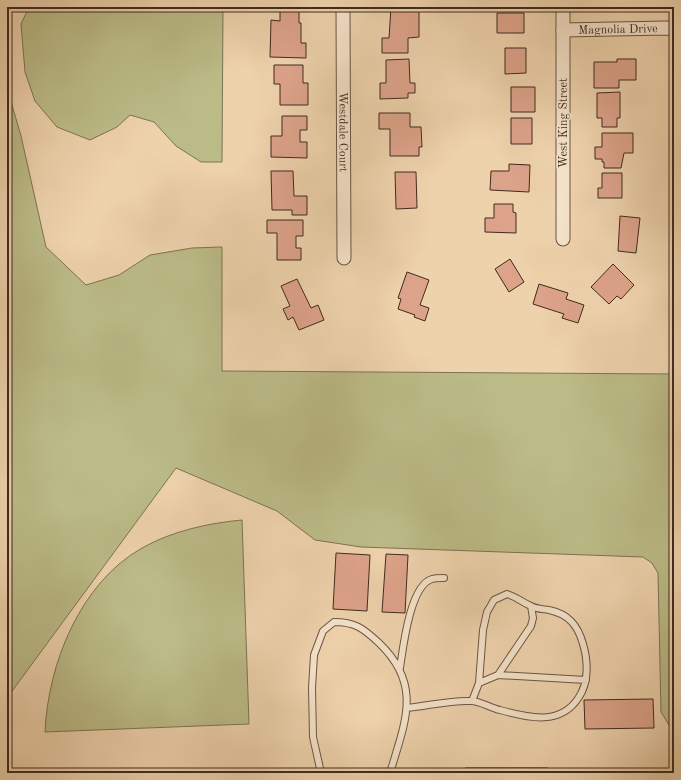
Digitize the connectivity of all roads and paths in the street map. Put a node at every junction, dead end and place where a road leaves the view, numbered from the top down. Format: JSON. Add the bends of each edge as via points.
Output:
{"nodes":[{"id":1,"x":343,"y":7,"type":"edge"},
{"id":2,"x":563,"y":7,"type":"edge"},
{"id":3,"x":674,"y":29,"type":"edge"},
{"id":4,"x":563,"y":30,"type":"junction"},
{"id":5,"x":563,"y":239,"type":"dead end"},
{"id":6,"x":344,"y":258,"type":"dead end"},
{"id":7,"x":444,"y":578,"type":"dead end"},
{"id":8,"x":531,"y":606,"type":"junction"},
{"id":9,"x":400,"y":668,"type":"junction"},
{"id":10,"x":498,"y":675,"type":"junction"},
{"id":11,"x":586,"y":680,"type":"junction"},
{"id":12,"x":480,"y":683,"type":"junction"},
{"id":13,"x":472,"y":701,"type":"junction"},
{"id":14,"x":407,"y":708,"type":"junction"},
{"id":15,"x":321,"y":773,"type":"edge"},
{"id":16,"x":390,"y":773,"type":"edge"}],
"edges":[{"from":1,"to":6,"type":"street","name":"Westdale Court"},
{"from":2,"to":4,"type":"street","name":"West King Street"},
{"from":3,"to":4,"type":"street","name":"Magnolia Drive"},
{"from":4,"to":5,"type":"street","name":"West King Street"},
{"from":7,"to":9,"type":"lane","via":[[431,579],[417,594],[410,615]]},
{"from":8,"to":10,"type":"lane","via":[[531,626]]},
{"from":8,"to":11,"type":"lane","via":[[566,616],[577,626],[588,659]]},
{"from":8,"to":12,"type":"lane","via":[[507,594],[494,600],[487,612],[483,630]]},
{"from":9,"to":14,"type":"lane","via":[[406,690]]},
{"from":9,"to":15,"type":"lane","via":[[386,649],[367,632],[349,622],[334,622],[323,631],[314,655],[312,688],[313,737]]},
{"from":10,"to":11,"type":"lane"},
{"from":10,"to":12,"type":"lane"},
{"from":11,"to":13,"type":"lane","via":[[581,695],[572,708],[552,717],[521,715]]},
{"from":12,"to":13,"type":"lane"},
{"from":13,"to":14,"type":"lane"},
{"from":14,"to":16,"type":"lane"}]}
